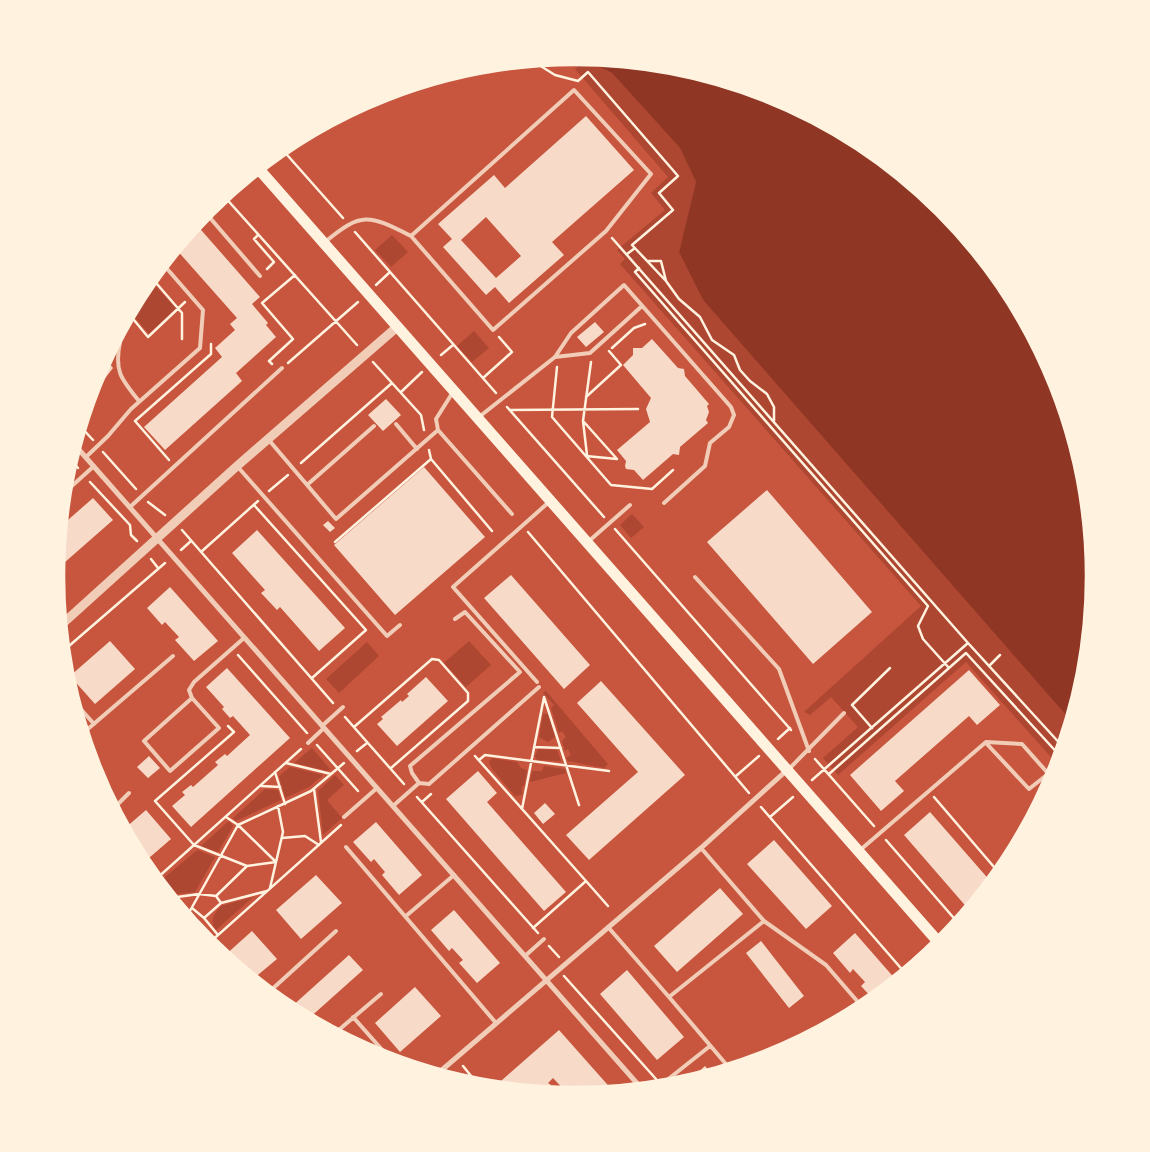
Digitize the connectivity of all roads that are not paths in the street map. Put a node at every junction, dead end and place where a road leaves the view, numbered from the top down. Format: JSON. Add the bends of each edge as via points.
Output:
{"nodes":[{"id":1,"x":261,"y":173,"type":"edge"},
{"id":2,"x":210,"y":218,"type":"edge"},
{"id":3,"x":411,"y":236,"type":"junction"},
{"id":4,"x":323,"y":243,"type":"junction"},
{"id":5,"x":167,"y":268,"type":"edge"},
{"id":6,"x":260,"y":276,"type":"road end"},
{"id":7,"x":642,"y":306,"type":"junction"},
{"id":8,"x":397,"y":327,"type":"junction"},
{"id":9,"x":120,"y":343,"type":"edge"},
{"id":10,"x":555,"y":356,"type":"junction"},
{"id":11,"x":282,"y":368,"type":"dead end"},
{"id":12,"x":454,"y":392,"type":"junction"},
{"id":13,"x":140,"y":401,"type":"junction"},
{"id":14,"x":478,"y":419,"type":"junction"},
{"id":15,"x":396,"y":424,"type":"dead end"},
{"id":16,"x":374,"y":426,"type":"dead end"},
{"id":17,"x":438,"y":430,"type":"junction"},
{"id":18,"x":268,"y":439,"type":"junction"},
{"id":19,"x":417,"y":449,"type":"junction"},
{"id":20,"x":80,"y":450,"type":"edge"},
{"id":21,"x":86,"y":457,"type":"junction"},
{"id":22,"x":94,"y":466,"type":"junction"},
{"id":23,"x":237,"y":466,"type":"junction"},
{"id":24,"x":307,"y":485,"type":"junction"},
{"id":25,"x":72,"y":486,"type":"edge"},
{"id":26,"x":551,"y":501,"type":"junction"},
{"id":27,"x":664,"y":503,"type":"dead end"},
{"id":28,"x":630,"y":505,"type":"dead end"},
{"id":29,"x":130,"y":507,"type":"junction"},
{"id":30,"x":512,"y":514,"type":"dead end"},
{"id":31,"x":158,"y":538,"type":"junction"},
{"id":32,"x":587,"y":543,"type":"junction"},
{"id":33,"x":695,"y":576,"type":"dead end"},
{"id":34,"x":454,"y":620,"type":"dead end"},
{"id":35,"x":66,"y":621,"type":"edge"},
{"id":36,"x":400,"y":625,"type":"dead end"},
{"id":37,"x":244,"y":638,"type":"junction"},
{"id":38,"x":173,"y":656,"type":"dead end"},
{"id":39,"x":537,"y":682,"type":"dead end"},
{"id":40,"x":539,"y":687,"type":"dead end"},
{"id":41,"x":192,"y":698,"type":"junction"},
{"id":42,"x":342,"y":709,"type":"road end"},
{"id":43,"x":82,"y":710,"type":"edge"},
{"id":44,"x":844,"y":713,"type":"dead end"},
{"id":45,"x":94,"y":724,"type":"junction"},
{"id":46,"x":323,"y":727,"type":"junction"},
{"id":47,"x":88,"y":729,"type":"edge"},
{"id":48,"x":986,"y":742,"type":"junction"},
{"id":49,"x":308,"y":743,"type":"road end"},
{"id":50,"x":809,"y":751,"type":"junction"},
{"id":51,"x":787,"y":770,"type":"junction"},
{"id":52,"x":1047,"y":773,"type":"edge"},
{"id":53,"x":1045,"y":776,"type":"edge"},
{"id":54,"x":419,"y":783,"type":"junction"},
{"id":55,"x":377,"y":788,"type":"junction"},
{"id":56,"x":129,"y":793,"type":"dead end"},
{"id":57,"x":117,"y":804,"type":"edge"},
{"id":58,"x":393,"y":806,"type":"junction"},
{"id":59,"x":344,"y":817,"type":"road end"},
{"id":60,"x":346,"y":848,"type":"dead end"},
{"id":61,"x":701,"y":848,"type":"junction"},
{"id":62,"x":858,"y":852,"type":"junction"},
{"id":63,"x":454,"y":875,"type":"junction"},
{"id":64,"x":406,"y":916,"type":"junction"},
{"id":65,"x":764,"y":921,"type":"junction"},
{"id":66,"x":608,"y":927,"type":"junction"},
{"id":67,"x":336,"y":931,"type":"dead end"},
{"id":68,"x":544,"y":939,"type":"road end"},
{"id":69,"x":936,"y":939,"type":"edge"},
{"id":70,"x":525,"y":956,"type":"junction"},
{"id":71,"x":546,"y":980,"type":"junction"},
{"id":72,"x":273,"y":988,"type":"edge"},
{"id":73,"x":381,"y":994,"type":"dead end"},
{"id":74,"x":669,"y":997,"type":"junction"},
{"id":75,"x":858,"y":1001,"type":"edge"},
{"id":76,"x":353,"y":1016,"type":"junction"},
{"id":77,"x":496,"y":1023,"type":"junction"},
{"id":78,"x":339,"y":1030,"type":"edge"},
{"id":79,"x":710,"y":1046,"type":"junction"},
{"id":80,"x":382,"y":1049,"type":"edge"},
{"id":81,"x":726,"y":1064,"type":"edge"},
{"id":82,"x":442,"y":1070,"type":"edge"},
{"id":83,"x":670,"y":1078,"type":"edge"},
{"id":84,"x":637,"y":1083,"type":"edge"}],
"edges":[{"from":1,"to":4,"type":"main road"},
{"from":2,"to":6,"type":"lane"},
{"from":3,"to":3,"type":"lane","via":[[574,90],[651,174],[606,231],[493,330]]},
{"from":3,"to":4,"type":"lane","via":[[367,218],[348,223]]},
{"from":4,"to":8,"type":"main road"},
{"from":5,"to":13,"type":"lane","via":[[203,310],[200,348]]},
{"from":7,"to":10,"type":"lane","via":[[590,353]]},
{"from":7,"to":10,"type":"lane","via":[[624,285],[571,333]]},
{"from":7,"to":27,"type":"lane","via":[[731,407],[734,415],[729,427],[710,444],[705,466]]},
{"from":8,"to":12,"type":"main road"},
{"from":8,"to":18,"type":"street"},
{"from":9,"to":13,"type":"lane","via":[[116,361],[121,379]]},
{"from":10,"to":14,"type":"lane"},
{"from":11,"to":29,"type":"lane"},
{"from":12,"to":14,"type":"main road"},
{"from":12,"to":17,"type":"lane","via":[[436,419]]},
{"from":13,"to":21,"type":"lane"},
{"from":14,"to":26,"type":"main road"},
{"from":15,"to":19,"type":"lane"},
{"from":16,"to":24,"type":"lane"},
{"from":17,"to":19,"type":"lane"},
{"from":17,"to":30,"type":"lane"},
{"from":18,"to":23,"type":"street"},
{"from":18,"to":24,"type":"lane"},
{"from":19,"to":24,"type":"lane","via":[[336,519]]},
{"from":20,"to":21,"type":"street"},
{"from":21,"to":22,"type":"street"},
{"from":22,"to":25,"type":"lane"},
{"from":22,"to":29,"type":"street"},
{"from":23,"to":31,"type":"street"},
{"from":23,"to":36,"type":"lane","via":[[387,636]]},
{"from":26,"to":32,"type":"main road"},
{"from":26,"to":39,"type":"lane","via":[[453,587]]},
{"from":28,"to":32,"type":"lane"},
{"from":29,"to":31,"type":"street"},
{"from":31,"to":35,"type":"street"},
{"from":31,"to":37,"type":"street"},
{"from":32,"to":51,"type":"main road"},
{"from":33,"to":50,"type":"lane","via":[[779,669]]},
{"from":34,"to":54,"type":"lane","via":[[465,612],[520,672],[410,766]]},
{"from":37,"to":41,"type":"lane","via":[[194,682],[189,690]]},
{"from":37,"to":46,"type":"street"},
{"from":38,"to":45,"type":"lane"},
{"from":40,"to":54,"type":"lane","via":[[429,784]]},
{"from":41,"to":41,"type":"lane","via":[[219,728],[170,771],[144,741]]},
{"from":42,"to":46,"type":"lane"},
{"from":43,"to":45,"type":"lane"},
{"from":44,"to":50,"type":"lane"},
{"from":45,"to":47,"type":"lane"},
{"from":46,"to":49,"type":"lane"},
{"from":46,"to":55,"type":"street"},
{"from":48,"to":52,"type":"lane","via":[[1022,744]]},
{"from":48,"to":53,"type":"lane","via":[[1029,789]]},
{"from":48,"to":62,"type":"lane"},
{"from":50,"to":51,"type":"lane"},
{"from":51,"to":61,"type":"street"},
{"from":51,"to":62,"type":"main road"},
{"from":54,"to":58,"type":"lane"},
{"from":55,"to":58,"type":"street"},
{"from":55,"to":59,"type":"lane"},
{"from":56,"to":57,"type":"lane"},
{"from":58,"to":63,"type":"street"},
{"from":60,"to":64,"type":"lane"},
{"from":61,"to":65,"type":"lane"},
{"from":61,"to":66,"type":"street"},
{"from":62,"to":69,"type":"main road"},
{"from":63,"to":64,"type":"lane"},
{"from":63,"to":70,"type":"street"},
{"from":64,"to":77,"type":"lane"},
{"from":65,"to":74,"type":"lane"},
{"from":65,"to":75,"type":"lane","via":[[826,965]]},
{"from":66,"to":71,"type":"street"},
{"from":66,"to":74,"type":"lane"},
{"from":67,"to":72,"type":"lane"},
{"from":68,"to":70,"type":"lane"},
{"from":70,"to":71,"type":"street"},
{"from":71,"to":77,"type":"street"},
{"from":71,"to":84,"type":"street"},
{"from":73,"to":76,"type":"lane"},
{"from":74,"to":79,"type":"lane"},
{"from":76,"to":78,"type":"lane"},
{"from":76,"to":80,"type":"lane"},
{"from":77,"to":82,"type":"street"},
{"from":79,"to":81,"type":"lane"},
{"from":79,"to":83,"type":"lane"}]}
